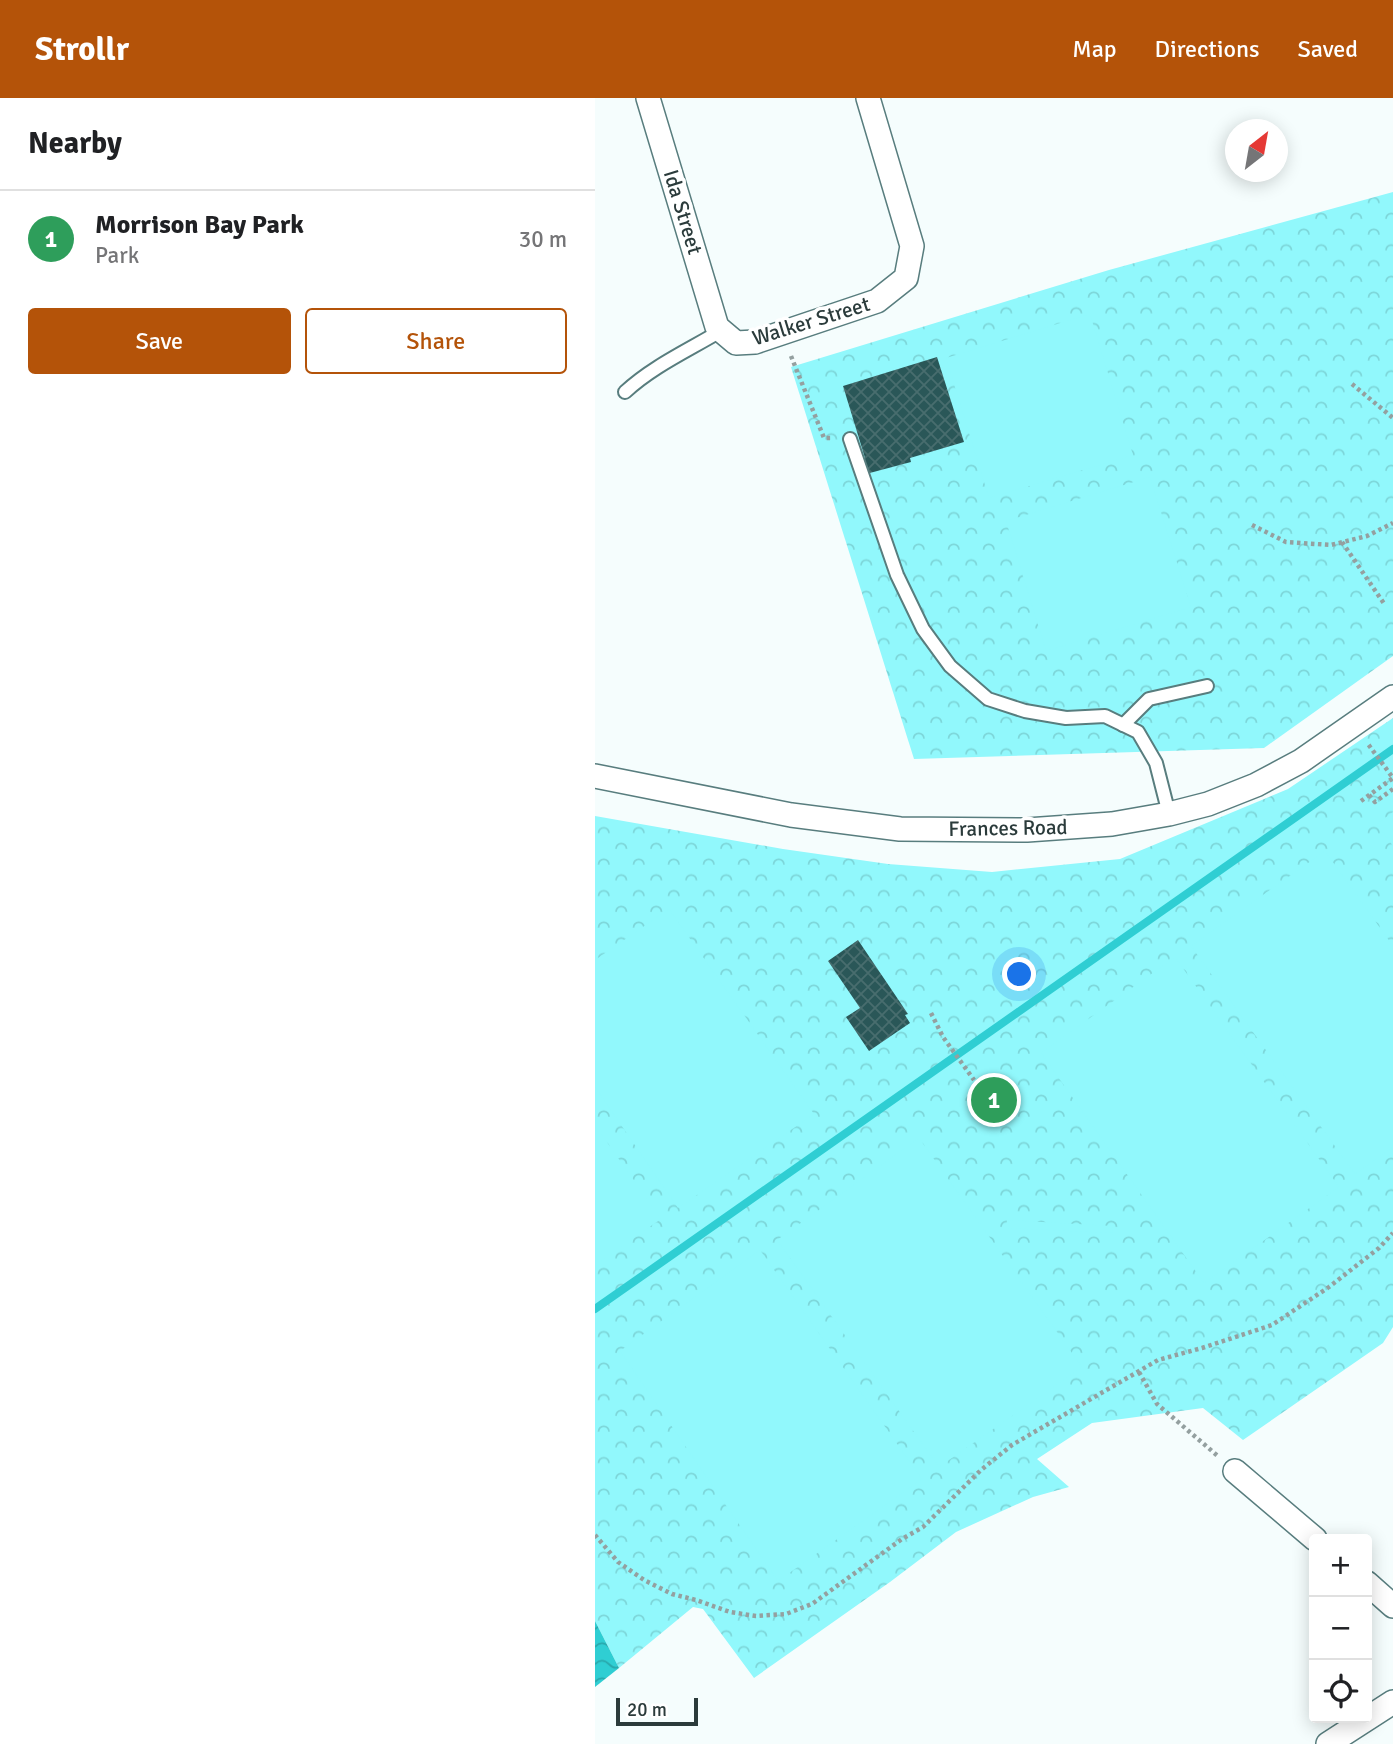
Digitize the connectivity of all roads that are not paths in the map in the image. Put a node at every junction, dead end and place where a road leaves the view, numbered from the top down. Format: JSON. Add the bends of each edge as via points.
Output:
{"nodes":[{"id":1,"x":648,"y":98,"type":"edge"},
{"id":2,"x":868,"y":98,"type":"edge"},
{"id":3,"x":720,"y":329,"type":"junction"},
{"id":4,"x":625,"y":392,"type":"dead end"},
{"id":5,"x":850,"y":439,"type":"dead end"},
{"id":6,"x":1207,"y":686,"type":"dead end"},
{"id":7,"x":1393,"y":697,"type":"edge"},
{"id":8,"x":1123,"y":725,"type":"junction"},
{"id":9,"x":595,"y":776,"type":"edge"},
{"id":10,"x":1169,"y":814,"type":"junction"},
{"id":11,"x":1235,"y":1471,"type":"road end"},
{"id":12,"x":1309,"y":1534,"type":"edge"},
{"id":13,"x":1372,"y":1587,"type":"edge"},
{"id":14,"x":1393,"y":1606,"type":"edge"},
{"id":15,"x":1393,"y":1702,"type":"edge"},
{"id":16,"x":1328,"y":1744,"type":"edge"}],
"edges":[{"from":1,"to":3,"type":"street","name":"Ida Street"},
{"from":2,"to":3,"type":"street","name":"Walker Street","via":[[912,246],[906,278],[877,301],[755,342],[736,343]]},
{"from":3,"to":4,"type":"lane","name":"Walker Street"},
{"from":5,"to":8,"type":"lane","via":[[897,575],[923,629],[950,666],[988,699],[1066,718],[1105,716]]},
{"from":6,"to":8,"type":"lane","via":[[1149,699]]},
{"from":7,"to":10,"type":"street","name":"Frances Road","via":[[1301,761],[1256,785]]},
{"from":8,"to":10,"type":"lane","via":[[1138,732],[1156,763]]},
{"from":9,"to":10,"type":"street","name":"Frances Road","via":[[791,815],[900,829],[1027,830],[1112,824]]},
{"from":11,"to":12,"type":"street"},
{"from":13,"to":14,"type":"street"},
{"from":15,"to":16,"type":"street"}]}
